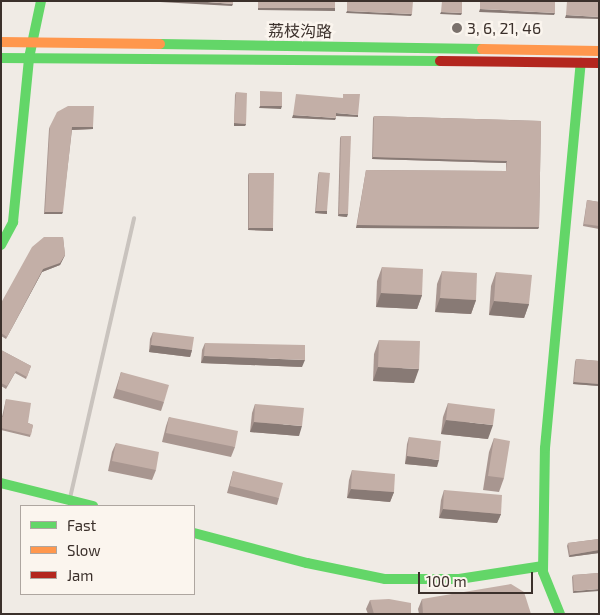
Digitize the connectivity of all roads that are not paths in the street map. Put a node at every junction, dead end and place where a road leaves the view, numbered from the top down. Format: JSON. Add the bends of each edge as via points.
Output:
{"nodes":[{"id":1,"x":41,"y":1,"type":"edge"},
{"id":2,"x":33,"y":41,"type":"junction"},
{"id":3,"x":1,"y":42,"type":"edge"},
{"id":4,"x":599,"y":51,"type":"edge"},
{"id":5,"x":1,"y":58,"type":"edge"},
{"id":6,"x":29,"y":58,"type":"junction"},
{"id":7,"x":581,"y":63,"type":"junction"},
{"id":8,"x":599,"y":63,"type":"edge"},
{"id":9,"x":134,"y":218,"type":"dead end"},
{"id":10,"x":1,"y":245,"type":"edge"},
{"id":11,"x":1,"y":483,"type":"edge"},
{"id":12,"x":70,"y":500,"type":"junction"},
{"id":13,"x":89,"y":505,"type":"edge"},
{"id":14,"x":195,"y":533,"type":"edge"},
{"id":15,"x":543,"y":566,"type":"junction"},
{"id":16,"x":560,"y":614,"type":"edge"}],
"edges":[{"from":1,"to":2,"type":"main road"},
{"from":2,"to":3,"type":"main road","name":"荔枝沟路"},
{"from":2,"to":4,"type":"main road","name":"荔枝沟路"},
{"from":2,"to":6,"type":"main road"},
{"from":5,"to":6,"type":"main road","name":"荔枝沟路"},
{"from":6,"to":7,"type":"main road","name":"荔枝沟路"},
{"from":6,"to":10,"type":"main road","via":[[13,222]]},
{"from":7,"to":8,"type":"main road","name":"荔枝沟路"},
{"from":7,"to":15,"type":"main road","via":[[545,448]]},
{"from":9,"to":12,"type":"lane"},
{"from":11,"to":12,"type":"main road"},
{"from":12,"to":13,"type":"main road"},
{"from":14,"to":15,"type":"main road","via":[[307,563],[385,579],[459,579]]},
{"from":15,"to":16,"type":"main road"}]}
